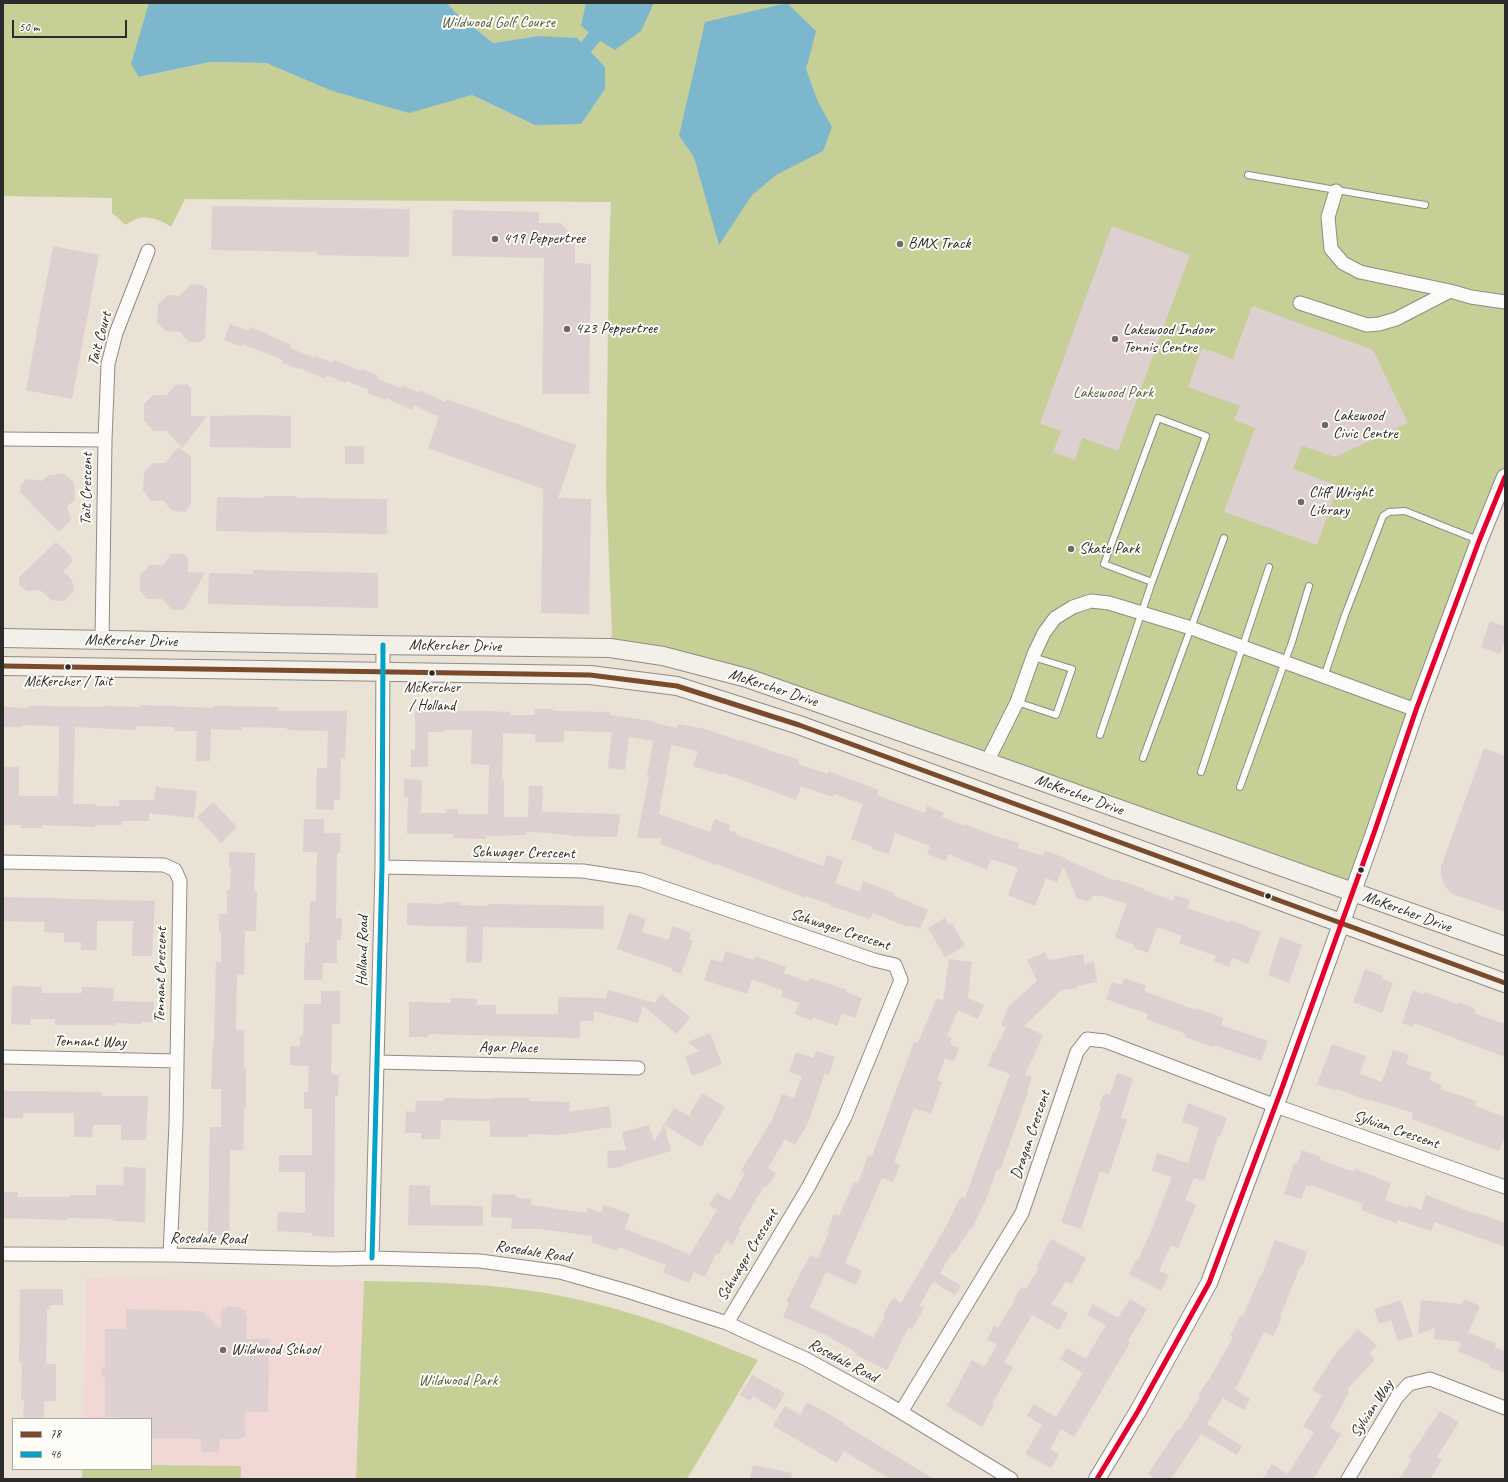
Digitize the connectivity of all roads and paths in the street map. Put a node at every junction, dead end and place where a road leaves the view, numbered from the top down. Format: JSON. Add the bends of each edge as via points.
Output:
{"nodes":[{"id":1,"x":1248,"y":175,"type":"dead end"},
{"id":2,"x":1336,"y":191,"type":"junction"},
{"id":3,"x":1425,"y":205,"type":"dead end"},
{"id":4,"x":148,"y":251,"type":"dead end"},
{"id":5,"x":1450,"y":291,"type":"junction"},
{"id":6,"x":1505,"y":302,"type":"edge"},
{"id":7,"x":1300,"y":303,"type":"dead end"},
{"id":8,"x":3,"y":439,"type":"edge"},
{"id":9,"x":105,"y":440,"type":"junction"},
{"id":10,"x":1505,"y":477,"type":"edge"},
{"id":11,"x":1224,"y":538,"type":"dead end"},
{"id":12,"x":1479,"y":541,"type":"junction"},
{"id":13,"x":1269,"y":567,"type":"dead end"},
{"id":14,"x":1152,"y":582,"type":"junction"},
{"id":15,"x":1309,"y":586,"type":"dead end"},
{"id":16,"x":1142,"y":613,"type":"junction"},
{"id":17,"x":1191,"y":628,"type":"junction"},
{"id":18,"x":3,"y":638,"type":"edge"},
{"id":19,"x":102,"y":640,"type":"junction"},
{"id":20,"x":383,"y":645,"type":"junction"},
{"id":21,"x":1243,"y":648,"type":"junction"},
{"id":22,"x":1033,"y":658,"type":"junction"},
{"id":23,"x":1284,"y":662,"type":"junction"},
{"id":24,"x":3,"y":666,"type":"edge"},
{"id":25,"x":383,"y":672,"type":"junction"},
{"id":26,"x":1324,"y":677,"type":"junction"},
{"id":27,"x":1017,"y":702,"type":"junction"},
{"id":28,"x":1416,"y":710,"type":"junction"},
{"id":29,"x":1100,"y":734,"type":"dead end"},
{"id":30,"x":1143,"y":758,"type":"dead end"},
{"id":31,"x":988,"y":762,"type":"junction"},
{"id":32,"x":1201,"y":772,"type":"dead end"},
{"id":33,"x":1240,"y":787,"type":"dead end"},
{"id":34,"x":3,"y":862,"type":"edge"},
{"id":35,"x":382,"y":868,"type":"junction"},
{"id":36,"x":1352,"y":892,"type":"junction"},
{"id":37,"x":1340,"y":923,"type":"junction"},
{"id":38,"x":1505,"y":946,"type":"edge"},
{"id":39,"x":1505,"y":983,"type":"edge"},
{"id":40,"x":3,"y":1057,"type":"edge"},
{"id":41,"x":177,"y":1060,"type":"junction"},
{"id":42,"x":377,"y":1062,"type":"junction"},
{"id":43,"x":638,"y":1068,"type":"dead end"},
{"id":44,"x":1276,"y":1106,"type":"junction"},
{"id":45,"x":1505,"y":1187,"type":"edge"},
{"id":46,"x":3,"y":1254,"type":"edge"},
{"id":47,"x":170,"y":1255,"type":"junction"},
{"id":48,"x":372,"y":1258,"type":"junction"},
{"id":49,"x":727,"y":1323,"type":"junction"},
{"id":50,"x":1505,"y":1408,"type":"edge"},
{"id":51,"x":901,"y":1412,"type":"junction"},
{"id":52,"x":1011,"y":1479,"type":"edge"},
{"id":53,"x":1097,"y":1479,"type":"edge"},
{"id":54,"x":1348,"y":1479,"type":"edge"}],
"edges":[{"from":1,"to":2,"type":"lane"},
{"from":2,"to":3,"type":"lane"},
{"from":2,"to":5,"type":"street","via":[[1328,217],[1331,249],[1343,263],[1360,272]]},
{"from":4,"to":9,"type":"street","name":"Tait Court","via":[[116,333],[108,364]]},
{"from":5,"to":6,"type":"street"},
{"from":5,"to":7,"type":"street","via":[[1396,318],[1367,325]]},
{"from":8,"to":9,"type":"street","name":"Tait Crescent"},
{"from":9,"to":19,"type":"street","name":"Tait Crescent"},
{"from":10,"to":12,"type":"street"},
{"from":11,"to":17,"type":"lane"},
{"from":12,"to":26,"type":"lane","via":[[1405,511],[1389,512],[1383,516]]},
{"from":12,"to":28,"type":"street"},
{"from":13,"to":21,"type":"lane"},
{"from":14,"to":14,"type":"lane","via":[[1206,436],[1158,418],[1104,564]]},
{"from":14,"to":16,"type":"lane"},
{"from":15,"to":23,"type":"lane"},
{"from":16,"to":17,"type":"street"},
{"from":16,"to":22,"type":"street","via":[[1109,603],[1091,601],[1073,608],[1055,618],[1044,633]]},
{"from":16,"to":29,"type":"lane"},
{"from":17,"to":21,"type":"street"},
{"from":17,"to":30,"type":"lane"},
{"from":18,"to":19,"type":"main road","name":"McKercher Drive"},
{"from":19,"to":20,"type":"main road","name":"McKercher Drive"},
{"from":20,"to":25,"type":"street","name":"Holland Road"},
{"from":20,"to":31,"type":"main road","name":"McKercher Drive","via":[[610,648],[663,656],[747,678]]},
{"from":21,"to":23,"type":"street"},
{"from":21,"to":32,"type":"lane"},
{"from":22,"to":27,"type":"street"},
{"from":22,"to":27,"type":"lane","via":[[1072,669],[1056,715]]},
{"from":23,"to":26,"type":"street"},
{"from":23,"to":33,"type":"lane"},
{"from":24,"to":25,"type":"main road","name":"McKercher Drive"},
{"from":25,"to":35,"type":"street","name":"Holland Road"},
{"from":25,"to":37,"type":"main road","name":"McKercher Drive","via":[[590,675],[677,686],[799,725]]},
{"from":26,"to":28,"type":"street"},
{"from":27,"to":31,"type":"street"},
{"from":28,"to":36,"type":"street"},
{"from":31,"to":36,"type":"main road","name":"McKercher Drive"},
{"from":34,"to":41,"type":"street","name":"Tennant Crescent","via":[[164,865],[175,870],[180,881]]},
{"from":35,"to":42,"type":"street","name":"Holland Road"},
{"from":35,"to":49,"type":"street","name":"Schwager Crescent","via":[[583,871],[641,880],[895,965],[901,980],[845,1117],[809,1186]]},
{"from":36,"to":37,"type":"street"},
{"from":36,"to":38,"type":"main road","name":"McKercher Drive"},
{"from":37,"to":39,"type":"main road","name":"McKercher Drive"},
{"from":37,"to":44,"type":"street"},
{"from":40,"to":41,"type":"street","name":"Tennant Way"},
{"from":41,"to":47,"type":"street","name":"Tennant Crescent"},
{"from":42,"to":43,"type":"street","name":"Agar Place"},
{"from":42,"to":48,"type":"street","name":"Holland Road"},
{"from":44,"to":45,"type":"street","name":"Sylvian Crescent"},
{"from":44,"to":51,"type":"street","name":"Dragan Crescent","via":[[1105,1041],[1087,1039],[1077,1052],[1022,1213]]},
{"from":44,"to":53,"type":"street","via":[[1209,1283]]},
{"from":46,"to":47,"type":"street","name":"Rosedale Road"},
{"from":47,"to":48,"type":"street","name":"Rosedale Road"},
{"from":48,"to":49,"type":"street","name":"Rosedale Road","via":[[480,1261],[560,1272]]},
{"from":49,"to":51,"type":"street","name":"Rosedale Road","via":[[806,1360]]},
{"from":50,"to":54,"type":"street","name":"Sylvian Way","via":[[1430,1379],[1409,1384],[1397,1397]]},
{"from":51,"to":52,"type":"street","name":"Rosedale Road"}]}
